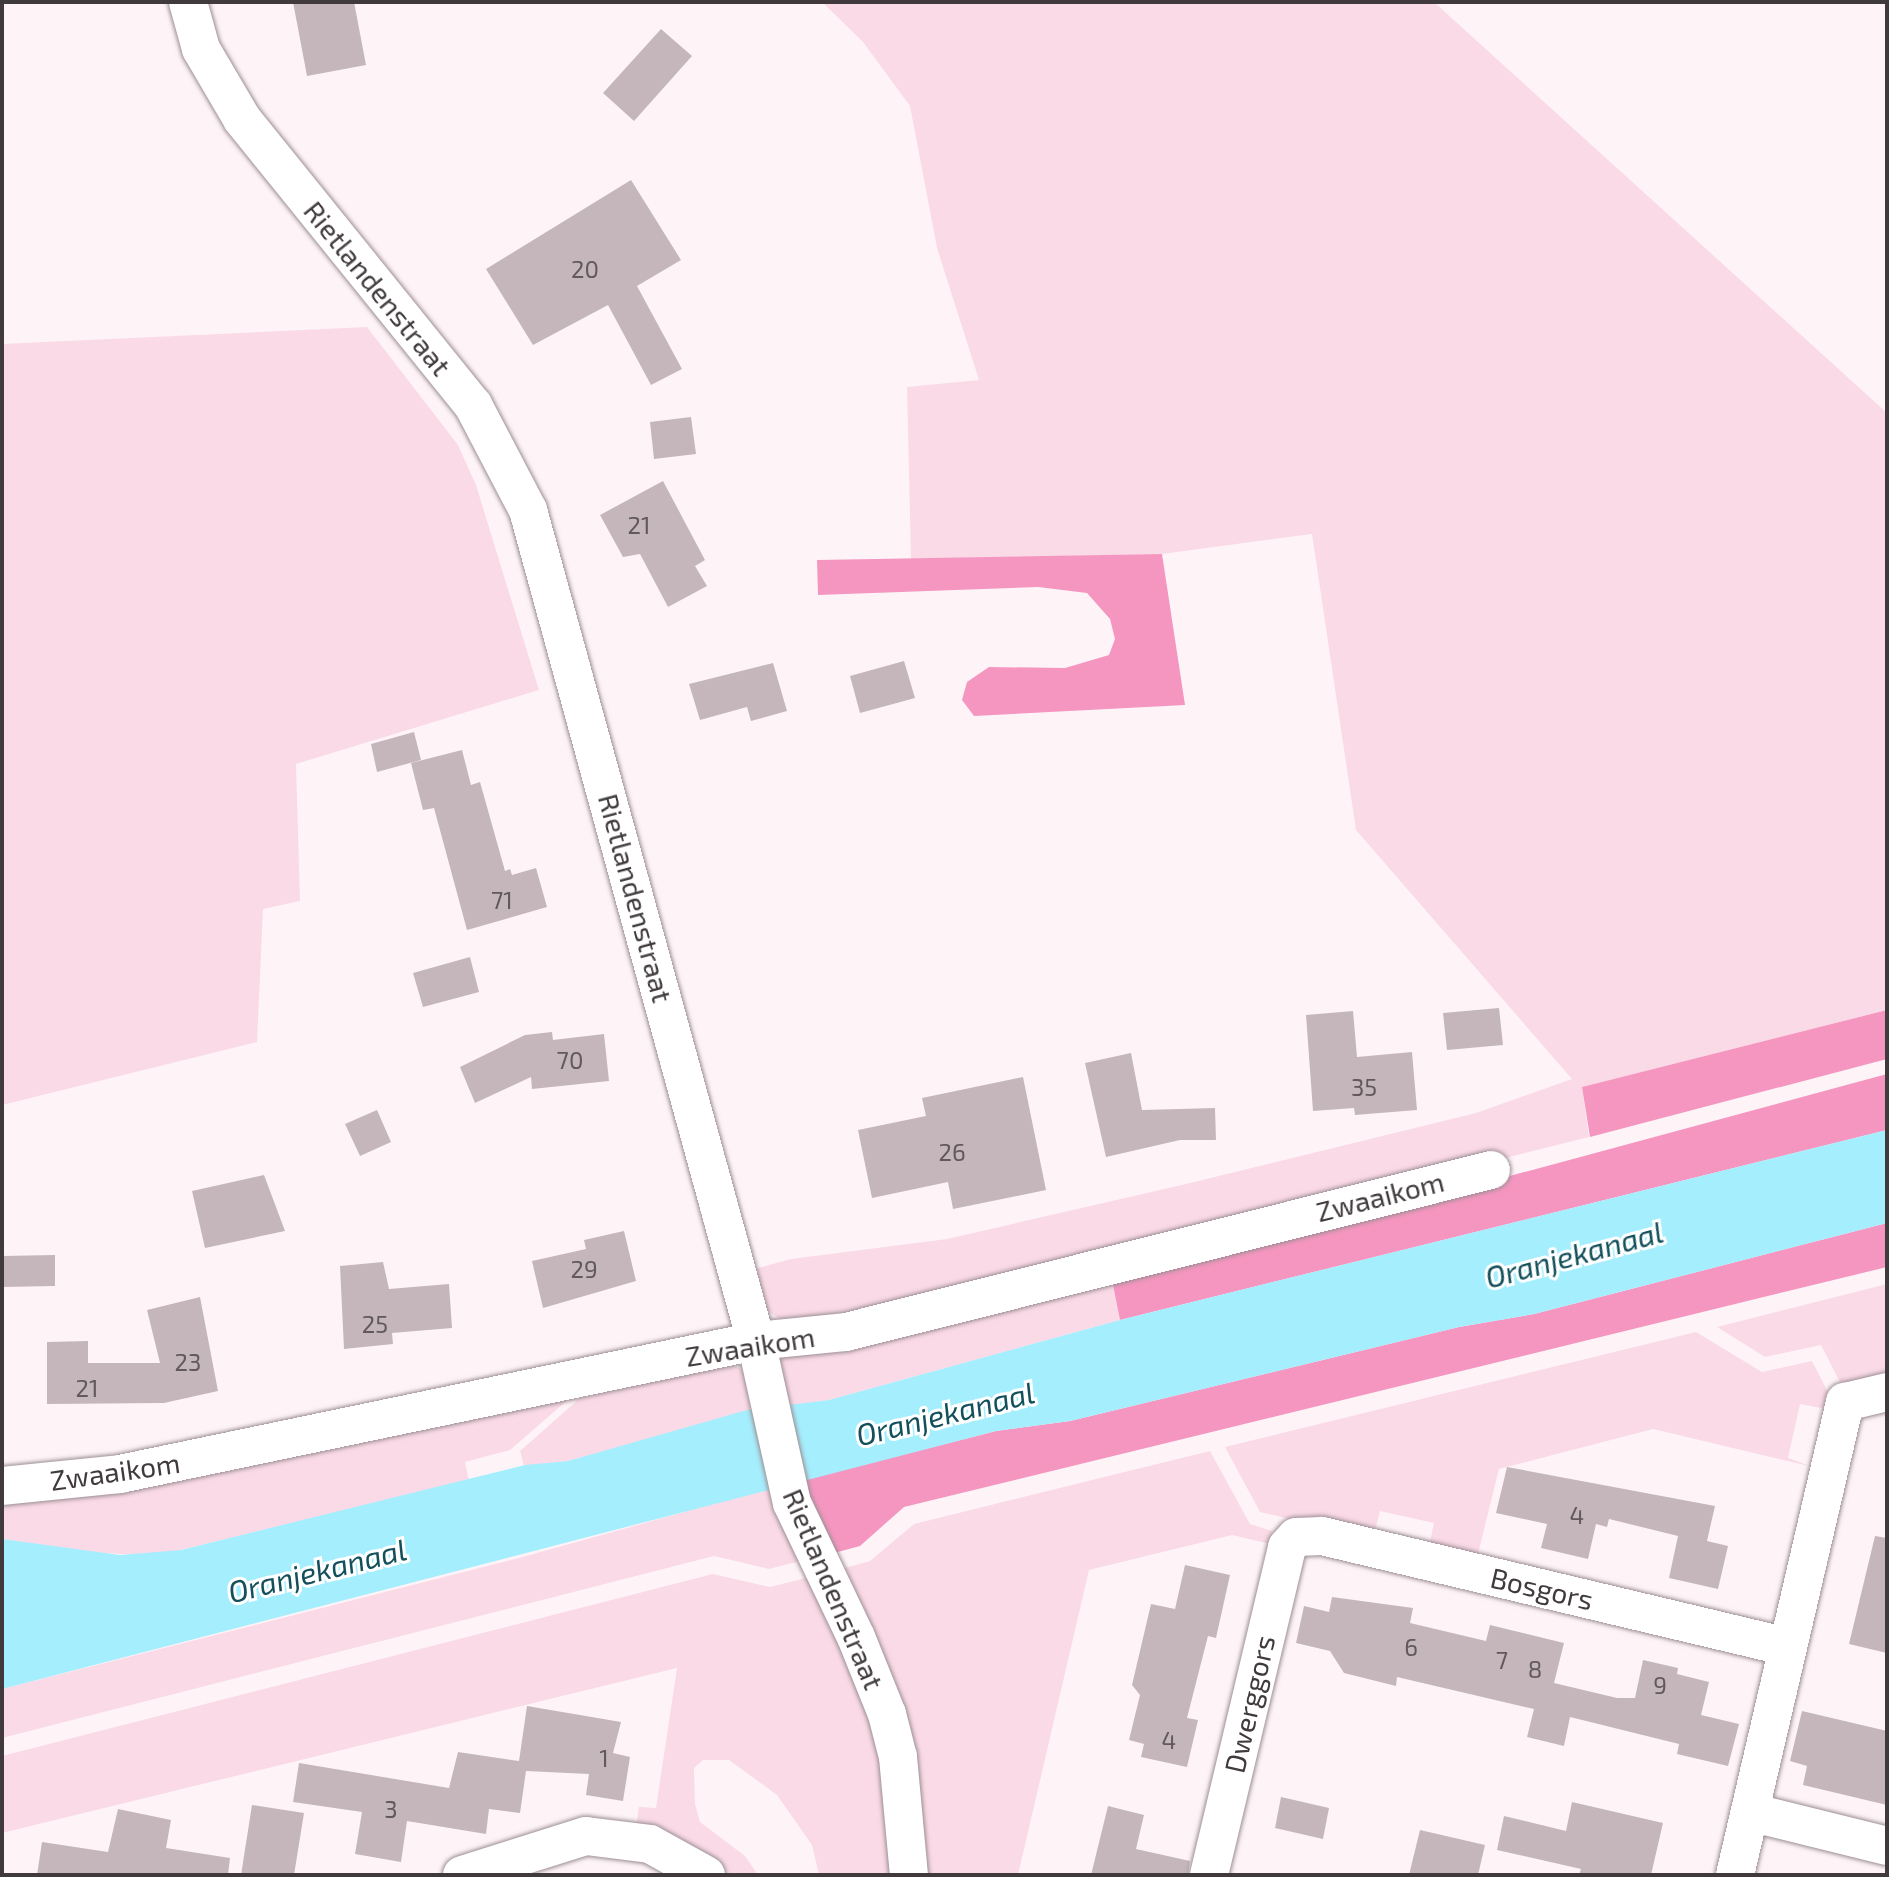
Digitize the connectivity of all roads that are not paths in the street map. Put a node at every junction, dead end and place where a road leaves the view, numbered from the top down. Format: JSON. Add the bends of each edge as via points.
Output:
{"nodes":[{"id":1,"x":188,"y":2,"type":"edge"},
{"id":2,"x":1491,"y":1170,"type":"dead end"},
{"id":3,"x":756,"y":1341,"type":"junction"},
{"id":4,"x":1887,"y":1392,"type":"edge"},
{"id":5,"x":2,"y":1486,"type":"edge"},
{"id":6,"x":1296,"y":1537,"type":"joint"},
{"id":7,"x":1788,"y":1647,"type":"junction"},
{"id":8,"x":1750,"y":1812,"type":"junction"},
{"id":9,"x":1887,"y":1846,"type":"edge"},
{"id":10,"x":462,"y":1875,"type":"edge"},
{"id":11,"x":706,"y":1875,"type":"edge"},
{"id":12,"x":909,"y":1875,"type":"edge"},
{"id":13,"x":1209,"y":1875,"type":"edge"},
{"id":14,"x":1735,"y":1875,"type":"edge"}],
"edges":[{"from":1,"to":3,"type":"street","name":"Rietlandenstraat","via":[[201,49],[242,119],[473,405],[528,510]]},
{"from":2,"to":3,"type":"street","name":"Zwaaikom","via":[[846,1332]]},
{"from":3,"to":5,"type":"street","name":"Zwaaikom","via":[[253,1449],[120,1474]]},
{"from":3,"to":12,"type":"street","name":"Rietlandenstraat","via":[[792,1503],[887,1714],[898,1757]]},
{"from":4,"to":7,"type":"street","via":[[1845,1402]]},
{"from":6,"to":7,"type":"street","name":"Bosgors","via":[[1322,1536]]},
{"from":6,"to":13,"type":"street","name":"Dwerggors","via":[[1287,1547]]},
{"from":7,"to":8,"type":"street"},
{"from":8,"to":9,"type":"street"},
{"from":8,"to":14,"type":"street"},
{"from":10,"to":11,"type":"street","via":[[586,1836],[650,1844]]}]}
